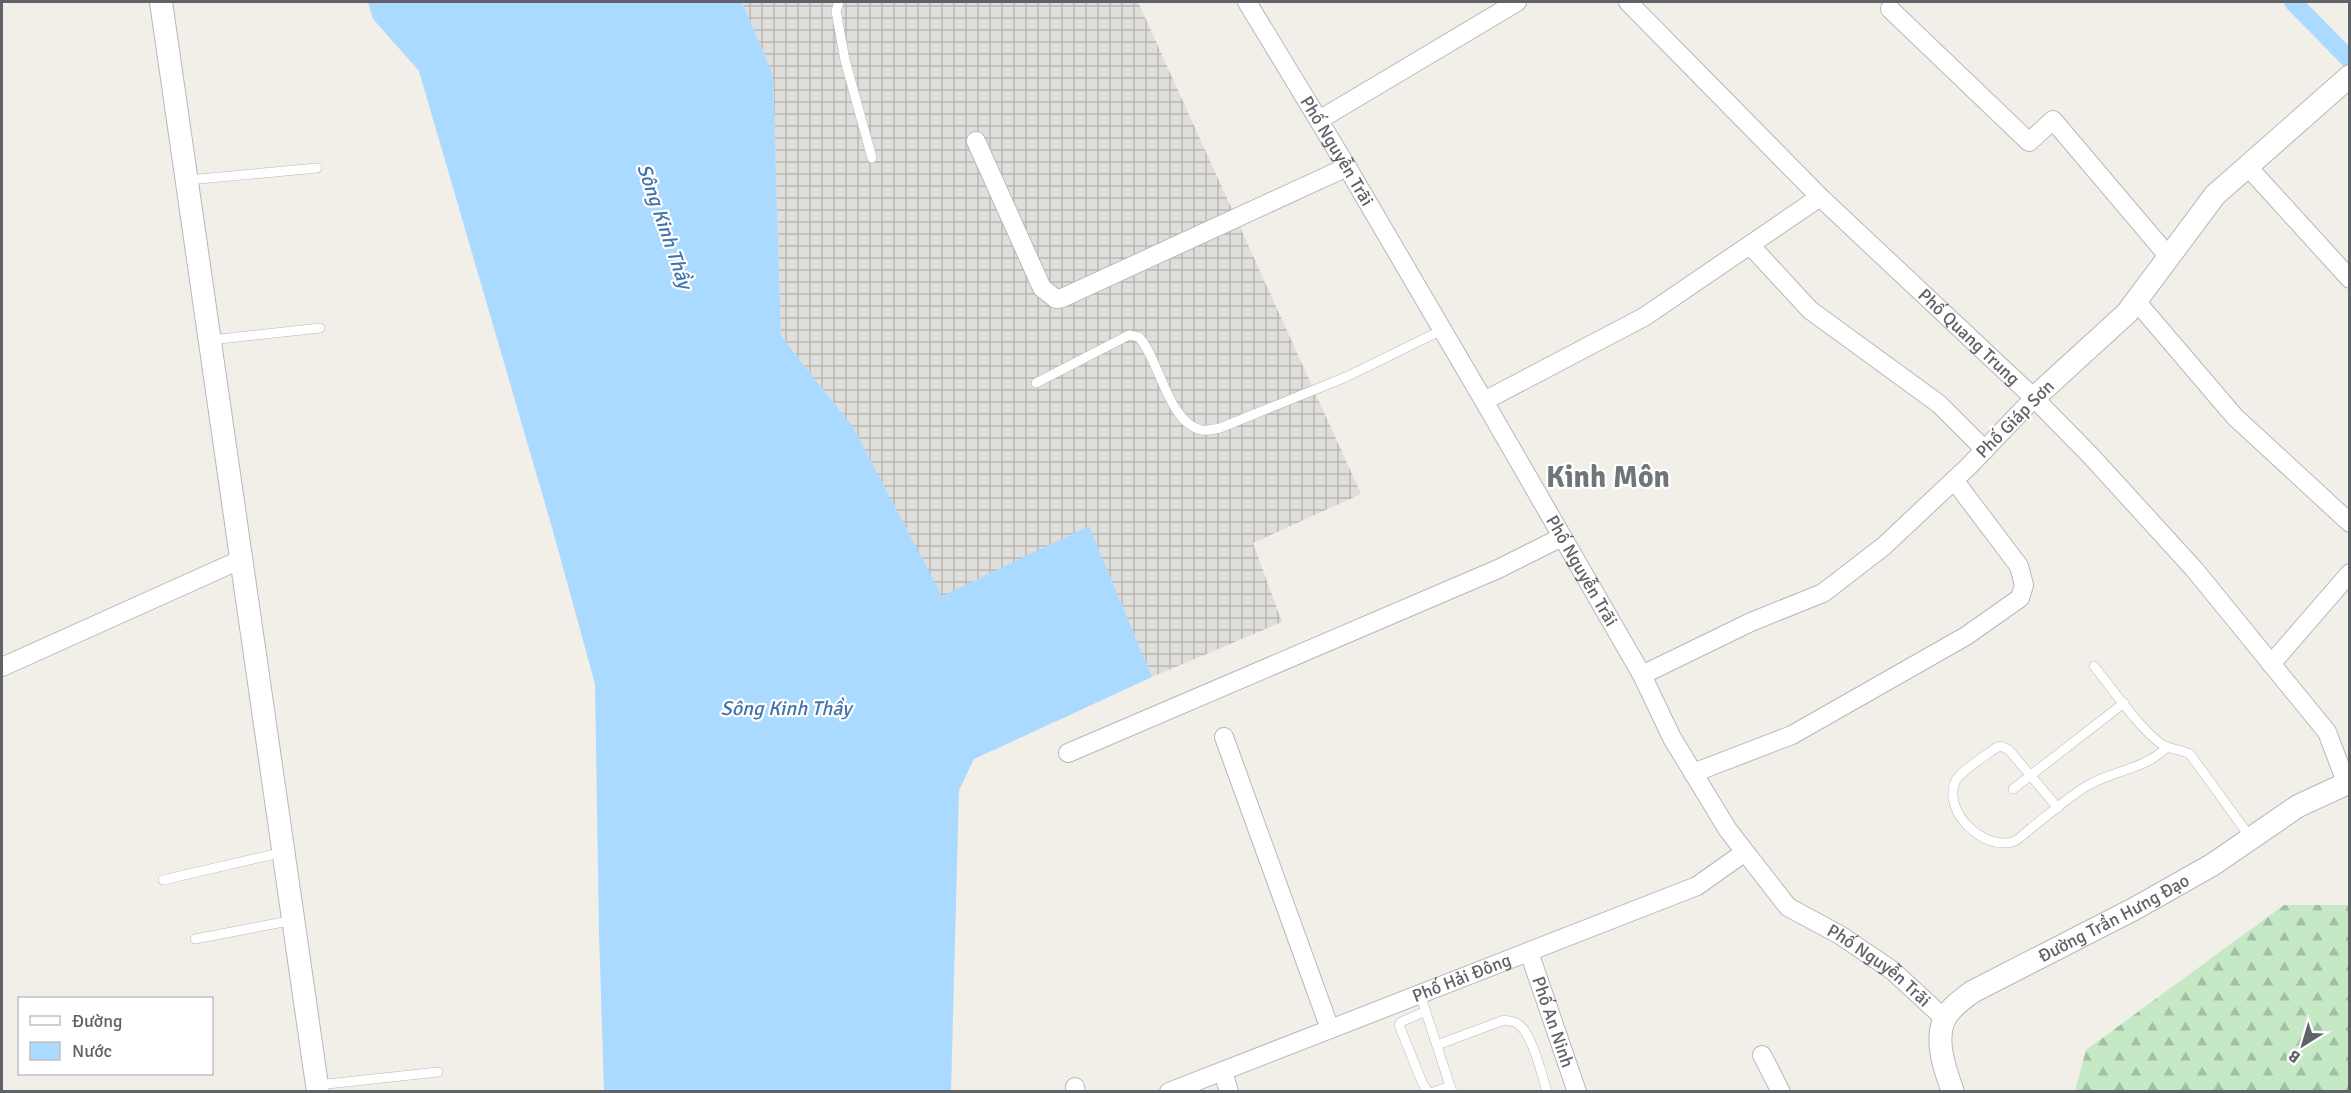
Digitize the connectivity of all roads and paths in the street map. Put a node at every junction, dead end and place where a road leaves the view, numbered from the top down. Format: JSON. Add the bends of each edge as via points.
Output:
{"nodes":[{"id":1,"x":161,"y":2,"type":"edge"},
{"id":2,"x":839,"y":2,"type":"edge"},
{"id":3,"x":1247,"y":2,"type":"edge"},
{"id":4,"x":1518,"y":2,"type":"edge"},
{"id":5,"x":1628,"y":2,"type":"edge"},
{"id":6,"x":1890,"y":9,"type":"dead end"},
{"id":7,"x":2349,"y":76,"type":"edge"},
{"id":8,"x":1319,"y":120,"type":"junction"},
{"id":9,"x":976,"y":141,"type":"dead end"},
{"id":10,"x":872,"y":158,"type":"dead end"},
{"id":11,"x":2247,"y":166,"type":"junction"},
{"id":12,"x":1347,"y":167,"type":"junction"},
{"id":13,"x":317,"y":168,"type":"dead end"},
{"id":14,"x":187,"y":180,"type":"junction"},
{"id":15,"x":1820,"y":197,"type":"junction"},
{"id":16,"x":1750,"y":245,"type":"junction"},
{"id":17,"x":2169,"y":257,"type":"junction"},
{"id":18,"x":2349,"y":279,"type":"edge"},
{"id":19,"x":2136,"y":301,"type":"junction"},
{"id":20,"x":320,"y":328,"type":"dead end"},
{"id":21,"x":1442,"y":330,"type":"junction"},
{"id":22,"x":210,"y":340,"type":"junction"},
{"id":23,"x":1036,"y":383,"type":"dead end"},
{"id":24,"x":2034,"y":398,"type":"junction"},
{"id":25,"x":1484,"y":401,"type":"junction"},
{"id":26,"x":1985,"y":450,"type":"junction"},
{"id":27,"x":1954,"y":480,"type":"junction"},
{"id":28,"x":2349,"y":523,"type":"edge"},
{"id":29,"x":1562,"y":537,"type":"junction"},
{"id":30,"x":242,"y":559,"type":"junction"},
{"id":31,"x":2349,"y":573,"type":"edge"},
{"id":32,"x":2271,"y":664,"type":"junction"},
{"id":33,"x":2094,"y":666,"type":"dead end"},
{"id":34,"x":2,"y":667,"type":"edge"},
{"id":35,"x":1642,"y":675,"type":"junction"},
{"id":36,"x":2124,"y":703,"type":"junction"},
{"id":37,"x":1224,"y":737,"type":"dead end"},
{"id":38,"x":2167,"y":747,"type":"junction"},
{"id":39,"x":1068,"y":753,"type":"dead end"},
{"id":40,"x":1693,"y":773,"type":"junction"},
{"id":41,"x":2031,"y":775,"type":"junction"},
{"id":42,"x":2348,"y":782,"type":"edge"},
{"id":43,"x":2013,"y":789,"type":"dead end"},
{"id":44,"x":2058,"y":808,"type":"junction"},
{"id":45,"x":2252,"y":839,"type":"junction"},
{"id":46,"x":284,"y":852,"type":"junction"},
{"id":47,"x":1745,"y":852,"type":"junction"},
{"id":48,"x":163,"y":880,"type":"dead end"},
{"id":49,"x":294,"y":920,"type":"junction"},
{"id":50,"x":195,"y":939,"type":"dead end"},
{"id":51,"x":1529,"y":952,"type":"junction"},
{"id":52,"x":1420,"y":994,"type":"junction"},
{"id":53,"x":1426,"y":1011,"type":"junction"},
{"id":54,"x":1945,"y":1018,"type":"junction"},
{"id":55,"x":1330,"y":1029,"type":"junction"},
{"id":56,"x":1437,"y":1045,"type":"junction"},
{"id":57,"x":1762,"y":1055,"type":"dead end"},
{"id":58,"x":1222,"y":1071,"type":"junction"},
{"id":59,"x":438,"y":1072,"type":"dead end"},
{"id":60,"x":318,"y":1088,"type":"edge"},
{"id":61,"x":1451,"y":1089,"type":"edge"},
{"id":62,"x":1169,"y":1092,"type":"edge"},
{"id":63,"x":1229,"y":1092,"type":"edge"},
{"id":64,"x":1428,"y":1092,"type":"edge"},
{"id":65,"x":1434,"y":1092,"type":"edge"},
{"id":66,"x":1547,"y":1092,"type":"edge"},
{"id":67,"x":1577,"y":1092,"type":"edge"},
{"id":68,"x":1781,"y":1092,"type":"edge"},
{"id":69,"x":1953,"y":1092,"type":"edge"}],
"edges":[{"from":1,"to":14,"type":"street"},
{"from":2,"to":10,"type":"lane","via":[[836,11],[845,60]]},
{"from":3,"to":8,"type":"street","name":"Phố Nguyễn Trãi"},
{"from":4,"to":8,"type":"street"},
{"from":5,"to":15,"type":"street","name":"Phố Quang Trung"},
{"from":6,"to":17,"type":"street","via":[[2029,142],[2053,120]]},
{"from":7,"to":11,"type":"street","name":"Phố Giáp Sơn"},
{"from":8,"to":12,"type":"street","name":"Phố Nguyễn Trãi"},
{"from":9,"to":12,"type":"street","via":[[1042,288],[1056,299]]},
{"from":11,"to":17,"type":"street","name":"Phố Giáp Sơn","via":[[2216,195]]},
{"from":11,"to":18,"type":"street"},
{"from":12,"to":21,"type":"street","name":"Phố Nguyễn Trãi"},
{"from":13,"to":14,"type":"lane"},
{"from":14,"to":22,"type":"street"},
{"from":15,"to":16,"type":"street"},
{"from":15,"to":24,"type":"street","name":"Phố Quang Trung"},
{"from":16,"to":25,"type":"street","via":[[1644,316]]},
{"from":16,"to":26,"type":"street","via":[[1810,310],[1939,404]]},
{"from":17,"to":19,"type":"street","name":"Phố Giáp Sơn"},
{"from":19,"to":24,"type":"street","name":"Phố Giáp Sơn"},
{"from":19,"to":28,"type":"street","via":[[2235,417]]},
{"from":20,"to":22,"type":"lane"},
{"from":21,"to":23,"type":"lane","via":[[1346,376],[1220,428],[1203,431],[1179,415],[1139,337],[1129,335]]},
{"from":21,"to":25,"type":"street","name":"Phố Nguyễn Trãi"},
{"from":22,"to":30,"type":"street"},
{"from":24,"to":26,"type":"street","name":"Phố Giáp Sơn"},
{"from":24,"to":32,"type":"street","name":"Phố Quang Trung","via":[[2194,569]]},
{"from":25,"to":29,"type":"street","name":"Phố Nguyễn Trãi"},
{"from":26,"to":27,"type":"street","name":"Phố Giáp Sơn"},
{"from":27,"to":35,"type":"street","name":"Phố Giáp Sơn","via":[[1884,546],[1823,593],[1751,622]]},
{"from":27,"to":40,"type":"street","via":[[2019,566],[2025,585],[2020,598],[1966,636],[1792,735]]},
{"from":29,"to":35,"type":"street","name":"Phố Nguyễn Trãi"},
{"from":29,"to":39,"type":"street","via":[[1498,569]]},
{"from":30,"to":34,"type":"street"},
{"from":30,"to":46,"type":"street"},
{"from":31,"to":32,"type":"street"},
{"from":32,"to":42,"type":"street","name":"Phố Quang Trung","via":[[2327,732]]},
{"from":33,"to":36,"type":"lane"},
{"from":35,"to":40,"type":"street","name":"Phố Nguyễn Trãi"},
{"from":36,"to":38,"type":"lane"},
{"from":36,"to":41,"type":"lane"},
{"from":37,"to":55,"type":"street"},
{"from":38,"to":44,"type":"lane","via":[[2157,758],[2086,786]]},
{"from":38,"to":45,"type":"lane","via":[[2190,754]]},
{"from":40,"to":47,"type":"street","name":"Phố Nguyễn Trãi"},
{"from":41,"to":43,"type":"lane"},
{"from":41,"to":44,"type":"lane"},
{"from":41,"to":44,"type":"lane","via":[[2008,750],[1997,747],[1956,780],[1954,803],[1960,818],[1984,838],[2013,842]]},
{"from":42,"to":45,"type":"street","name":"Đường Trần Hưng Đạo","via":[[2298,806]]},
{"from":45,"to":54,"type":"street","name":"Đường Trần Hưng Đạo","via":[[2134,909],[1972,992]]},
{"from":46,"to":48,"type":"lane"},
{"from":46,"to":49,"type":"street"},
{"from":47,"to":51,"type":"street","name":"Phố Hải Đông","via":[[1697,886]]},
{"from":47,"to":54,"type":"street","name":"Phố Nguyễn Trãi","via":[[1788,907],[1840,935],[1893,971]]},
{"from":49,"to":50,"type":"lane"},
{"from":49,"to":60,"type":"street"},
{"from":51,"to":52,"type":"street","name":"Phố Hải Đông"},
{"from":51,"to":67,"type":"street","name":"Phố An Ninh"},
{"from":52,"to":53,"type":"lane"},
{"from":52,"to":55,"type":"street","name":"Phố Hải Đông"},
{"from":53,"to":56,"type":"lane"},
{"from":53,"to":64,"type":"lane","via":[[1400,1024]]},
{"from":54,"to":69,"type":"street","via":[[1941,1049]]},
{"from":55,"to":58,"type":"street","name":"Phố Hải Đông"},
{"from":56,"to":61,"type":"lane"},
{"from":56,"to":66,"type":"lane","via":[[1504,1020],[1515,1022],[1528,1037]]},
{"from":57,"to":68,"type":"street"},
{"from":58,"to":62,"type":"street","name":"Phố Hải Đông"},
{"from":58,"to":63,"type":"street"},
{"from":59,"to":60,"type":"lane"},
{"from":61,"to":65,"type":"lane"}]}
